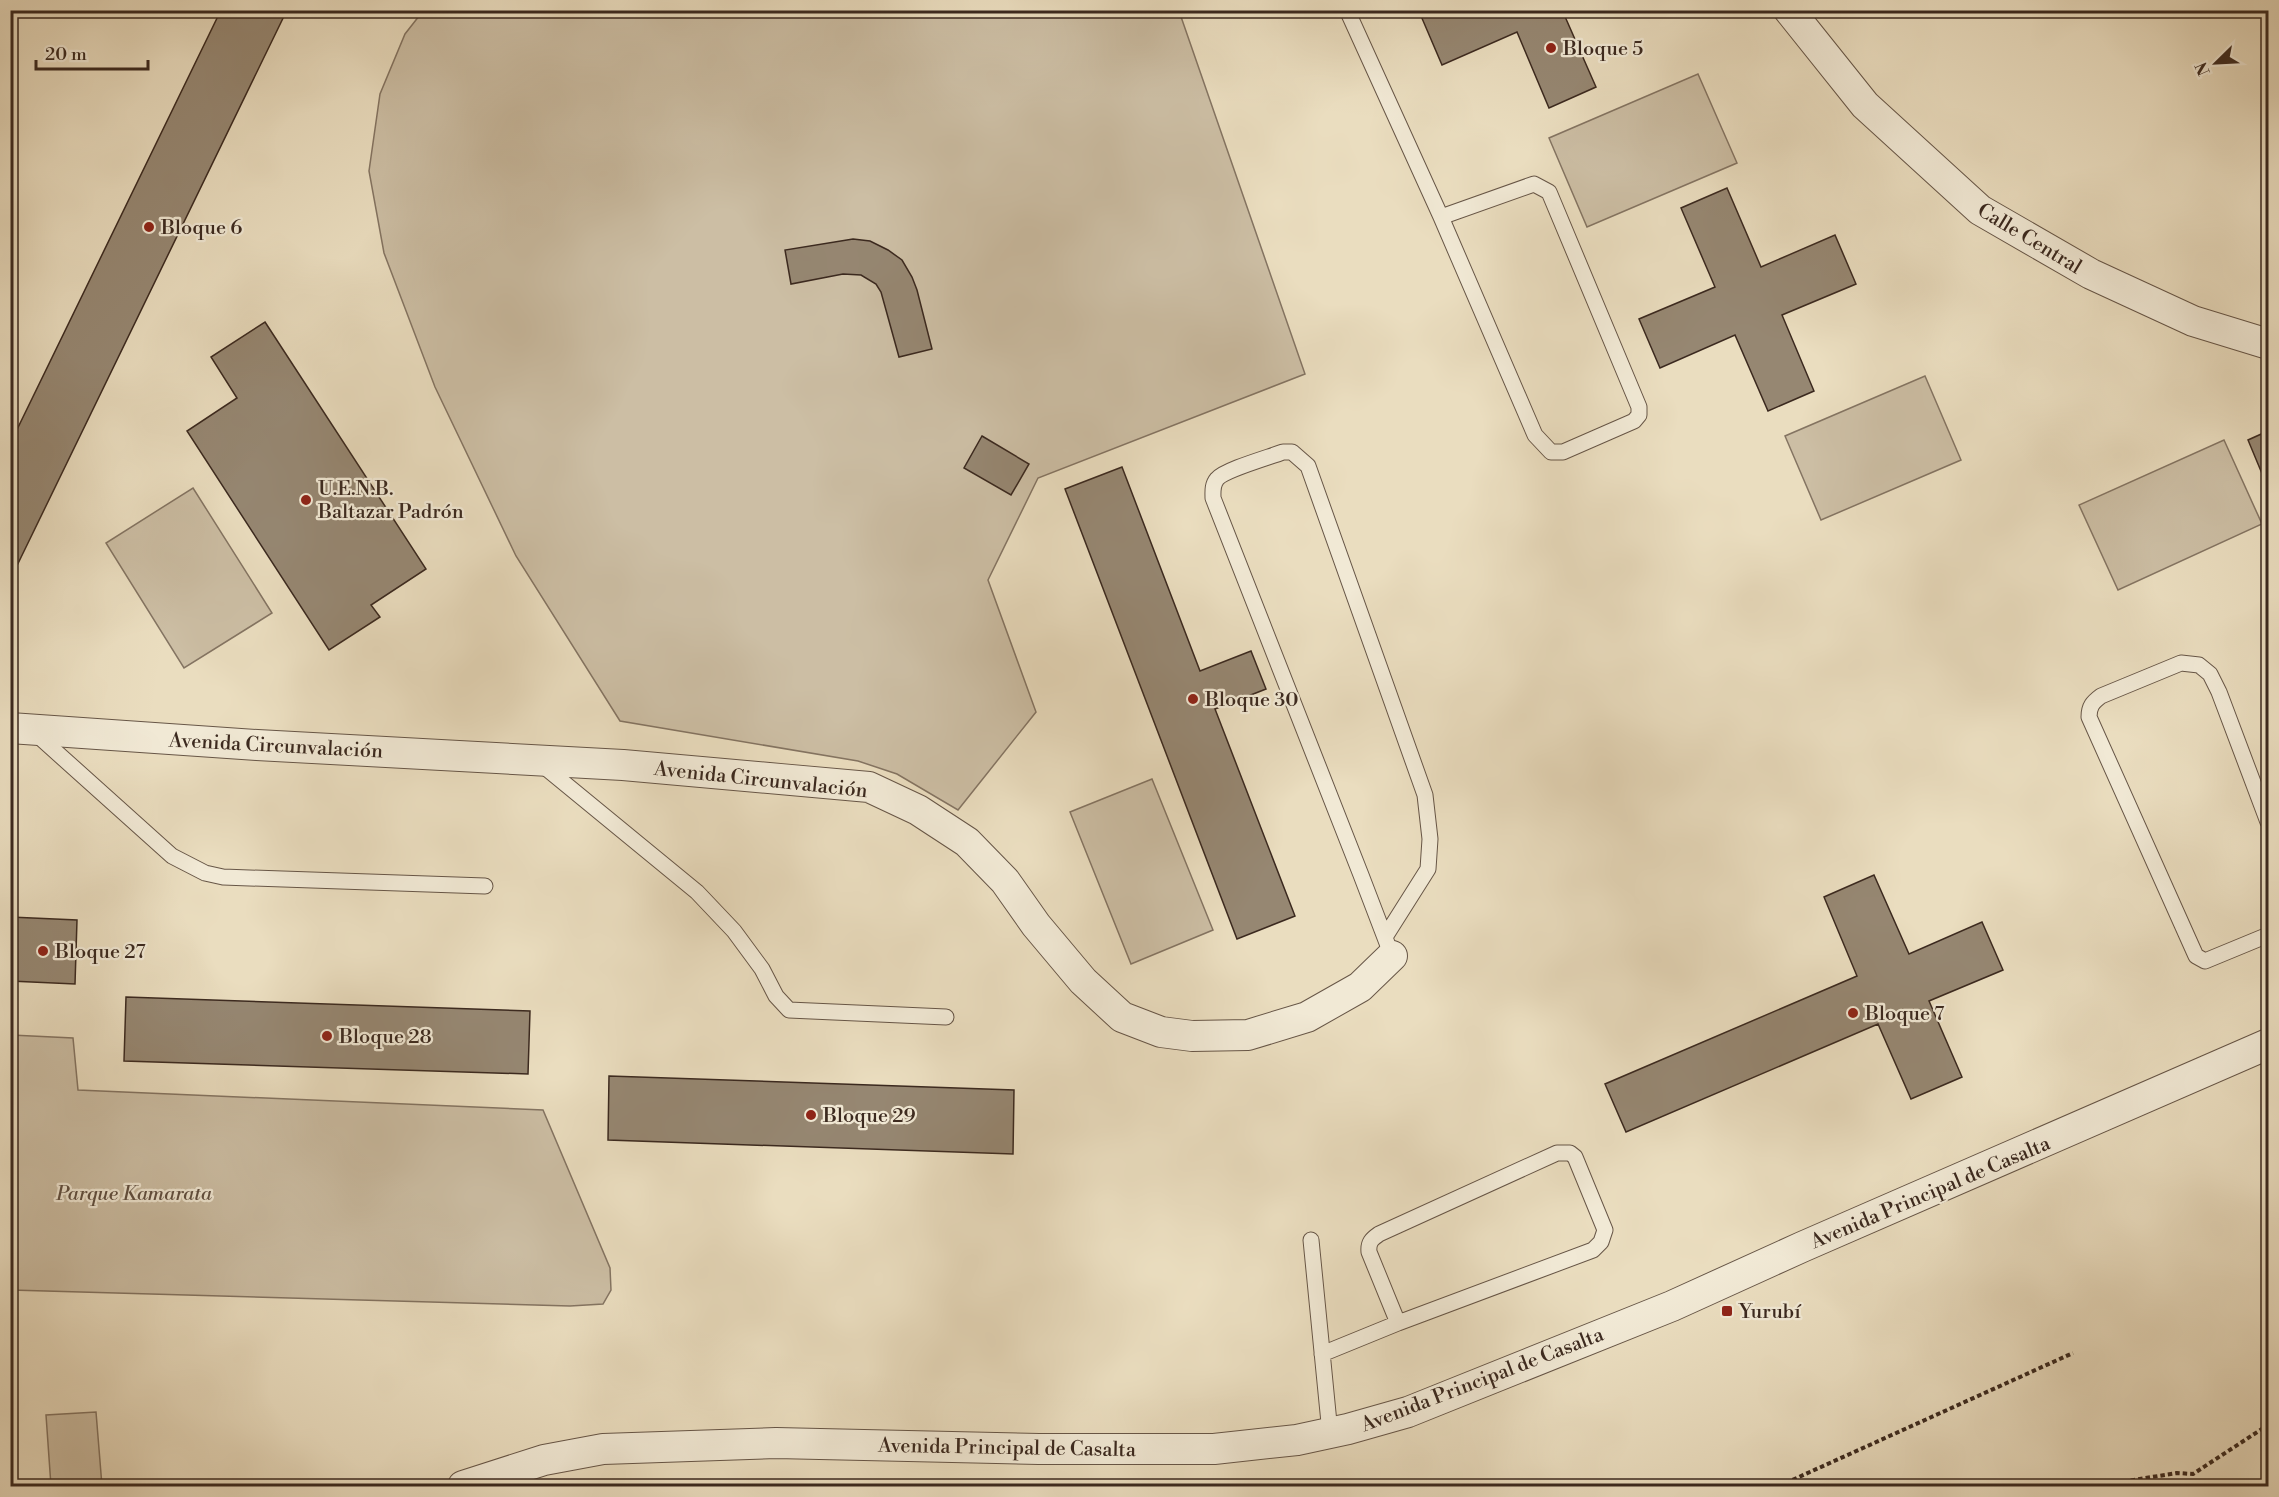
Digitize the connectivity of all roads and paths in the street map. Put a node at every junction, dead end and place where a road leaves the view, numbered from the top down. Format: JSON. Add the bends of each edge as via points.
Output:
{"nodes":[{"id":1,"x":1347,"y":10,"type":"edge"},
{"id":2,"x":1789,"y":10,"type":"edge"},
{"id":3,"x":1441,"y":217,"type":"junction"},
{"id":4,"x":2268,"y":344,"type":"edge"},
{"id":5,"x":21,"y":728,"type":"edge"},
{"id":6,"x":536,"y":760,"type":"junction"},
{"id":7,"x":2268,"y":822,"type":"edge"},
{"id":8,"x":485,"y":886,"type":"dead end"},
{"id":9,"x":2268,"y":935,"type":"edge"},
{"id":10,"x":1388,"y":947,"type":"junction"},
{"id":11,"x":946,"y":1017,"type":"dead end"},
{"id":12,"x":2268,"y":1044,"type":"edge"},
{"id":13,"x":1311,"y":1240,"type":"dead end"},
{"id":14,"x":1398,"y":1323,"type":"junction"},
{"id":15,"x":2073,"y":1353,"type":"dead end"},
{"id":16,"x":1322,"y":1354,"type":"junction"},
{"id":17,"x":2268,"y":1425,"type":"edge"},
{"id":18,"x":1330,"y":1433,"type":"junction"},
{"id":19,"x":463,"y":1486,"type":"edge"},
{"id":20,"x":1779,"y":1486,"type":"edge"},
{"id":21,"x":2116,"y":1486,"type":"edge"}],
"edges":[{"from":1,"to":3,"type":"lane"},
{"from":2,"to":4,"type":"street","name":"Calle Central","via":[[1865,105],[1980,210],[2091,274],[2193,321]]},
{"from":3,"to":3,"type":"lane","via":[[1534,184],[1549,192],[1639,407],[1639,416],[1634,421],[1563,452],[1551,452],[1542,444]]},
{"from":5,"to":6,"type":"street","name":"Avenida Circunvalación"},
{"from":5,"to":8,"type":"lane","via":[[172,856],[205,873],[223,877]]},
{"from":6,"to":10,"type":"street","name":"Avenida Circunvalación","via":[[869,787],[918,810],[967,842],[1005,881],[1083,981],[1122,1017],[1161,1032],[1248,1035],[1307,1017],[1360,987]]},
{"from":6,"to":11,"type":"lane","via":[[697,892],[734,931],[789,1010]]},
{"from":7,"to":9,"type":"lane","via":[[2219,692],[2210,674],[2199,665],[2181,663],[2093,702],[2089,717],[2196,956],[2205,961]]},
{"from":10,"to":10,"type":"lane","via":[[1213,498],[1217,479],[1226,473],[1283,452],[1292,452],[1308,466],[1425,795],[1430,838],[1428,869]]},
{"from":12,"to":18,"type":"street","name":"Avenida Principal de Casalta","via":[[1672,1306],[1408,1412]]},
{"from":13,"to":16,"type":"lane"},
{"from":14,"to":14,"type":"lane","via":[[1593,1250],[1605,1230],[1575,1157],[1557,1153],[1372,1239],[1369,1252]]},
{"from":14,"to":16,"type":"lane"},
{"from":15,"to":20,"type":"path"},
{"from":16,"to":18,"type":"lane"},
{"from":17,"to":21,"type":"path","via":[[2193,1474],[2176,1473]]},
{"from":18,"to":19,"type":"street","name":"Avenida Principal de Casalta","via":[[1214,1449],[776,1443],[603,1449],[544,1460]]}]}
